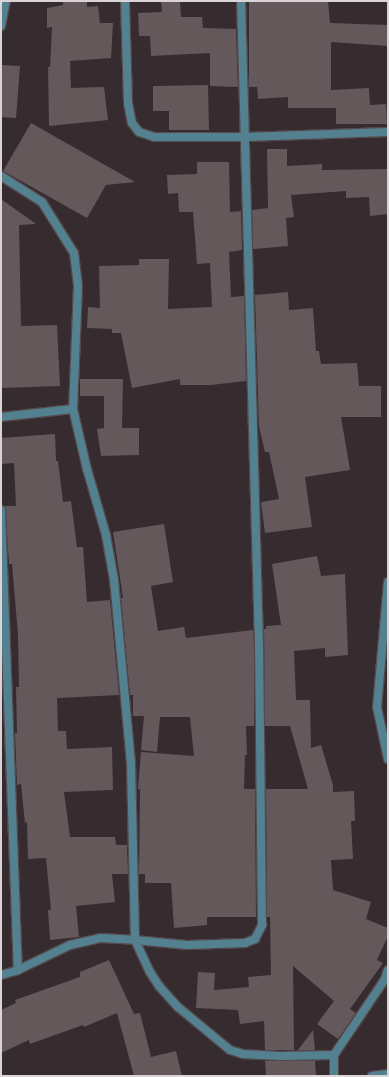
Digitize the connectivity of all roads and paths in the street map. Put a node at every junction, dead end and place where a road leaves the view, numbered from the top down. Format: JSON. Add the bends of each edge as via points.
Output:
{"nodes":[{"id":1,"x":6,"y":1,"type":"edge"},
{"id":2,"x":124,"y":1,"type":"edge"},
{"id":3,"x":241,"y":1,"type":"edge"},
{"id":4,"x":1,"y":26,"type":"edge"},
{"id":5,"x":388,"y":132,"type":"edge"},
{"id":6,"x":245,"y":137,"type":"junction"},
{"id":7,"x":1,"y":176,"type":"edge"},
{"id":8,"x":73,"y":409,"type":"junction"},
{"id":9,"x":1,"y":417,"type":"edge"},
{"id":10,"x":1,"y":510,"type":"edge"},
{"id":11,"x":388,"y":582,"type":"edge"},
{"id":12,"x":388,"y":759,"type":"edge"},
{"id":13,"x":135,"y":940,"type":"junction"},
{"id":14,"x":18,"y":970,"type":"junction"},
{"id":15,"x":388,"y":970,"type":"edge"},
{"id":16,"x":1,"y":975,"type":"edge"},
{"id":17,"x":334,"y":1054,"type":"junction"},
{"id":18,"x":388,"y":1074,"type":"edge"},
{"id":19,"x":334,"y":1076,"type":"edge"},
{"id":20,"x":372,"y":1076,"type":"edge"}],
"edges":[{"from":1,"to":4,"type":"street"},
{"from":2,"to":6,"type":"street","via":[[128,103],[132,123],[139,132],[154,137]]},
{"from":3,"to":6,"type":"street"},
{"from":5,"to":6,"type":"street"},
{"from":6,"to":13,"type":"street","via":[[259,644],[262,925],[255,939],[245,943],[187,945]]},
{"from":7,"to":8,"type":"street","via":[[42,202],[74,253],[78,286]]},
{"from":8,"to":9,"type":"street"},
{"from":8,"to":13,"type":"street","via":[[106,535],[114,580],[131,763]]},
{"from":10,"to":14,"type":"street"},
{"from":11,"to":12,"type":"street","via":[[377,708]]},
{"from":13,"to":14,"type":"street","via":[[100,938],[70,945]]},
{"from":13,"to":17,"type":"street","via":[[159,986],[178,1007],[230,1050],[242,1054],[280,1056]]},
{"from":14,"to":16,"type":"street"},
{"from":15,"to":17,"type":"street","via":[[385,979]]},
{"from":17,"to":19,"type":"street"},
{"from":18,"to":20,"type":"street"}]}
